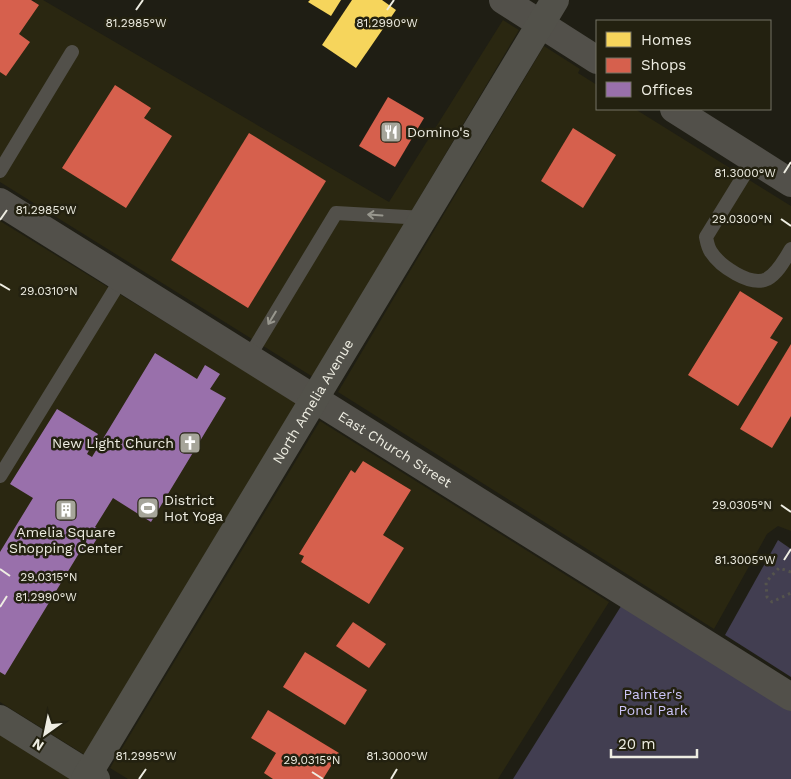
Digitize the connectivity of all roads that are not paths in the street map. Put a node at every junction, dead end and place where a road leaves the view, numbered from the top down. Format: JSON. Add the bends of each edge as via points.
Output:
{"nodes":[{"id":1,"x":503,"y":0,"type":"edge"},
{"id":2,"x":555,"y":0,"type":"edge"},
{"id":3,"x":540,"y":24,"type":"junction"},
{"id":4,"x":72,"y":52,"type":"dead end"},
{"id":5,"x":596,"y":59,"type":"edge"},
{"id":6,"x":676,"y":110,"type":"edge"},
{"id":7,"x":754,"y":159,"type":"junction"},
{"id":8,"x":0,"y":171,"type":"edge"},
{"id":9,"x":791,"y":183,"type":"edge"},
{"id":10,"x":0,"y":202,"type":"edge"},
{"id":11,"x":424,"y":218,"type":"junction"},
{"id":12,"x":791,"y":248,"type":"edge"},
{"id":13,"x":122,"y":278,"type":"junction"},
{"id":14,"x":249,"y":357,"type":"junction"},
{"id":15,"x":316,"y":399,"type":"junction"},
{"id":16,"x":0,"y":476,"type":"edge"},
{"id":17,"x":791,"y":697,"type":"edge"},
{"id":18,"x":0,"y":719,"type":"edge"},
{"id":19,"x":90,"y":777,"type":"edge"}],
"edges":[{"from":1,"to":3,"type":"street"},
{"from":2,"to":3,"type":"main road","name":"North Amelia Avenue"},
{"from":3,"to":5,"type":"street"},
{"from":3,"to":11,"type":"main road","name":"North Amelia Avenue"},
{"from":4,"to":8,"type":"lane"},
{"from":6,"to":7,"type":"street"},
{"from":7,"to":9,"type":"street"},
{"from":7,"to":12,"type":"lane","via":[[706,238],[710,252],[723,265],[751,281],[766,279],[779,268]]},
{"from":10,"to":13,"type":"street","name":"East Church Street"},
{"from":11,"to":14,"type":"lane","one_way":true,"via":[[336,213]]},
{"from":11,"to":15,"type":"main road","name":"North Amelia Avenue"},
{"from":13,"to":14,"type":"street","name":"East Church Street"},
{"from":13,"to":16,"type":"lane"},
{"from":14,"to":15,"type":"street","name":"East Church Street"},
{"from":15,"to":17,"type":"street","name":"East Church Street"},
{"from":15,"to":19,"type":"main road","name":"North Amelia Avenue"},
{"from":18,"to":19,"type":"main road"}]}
